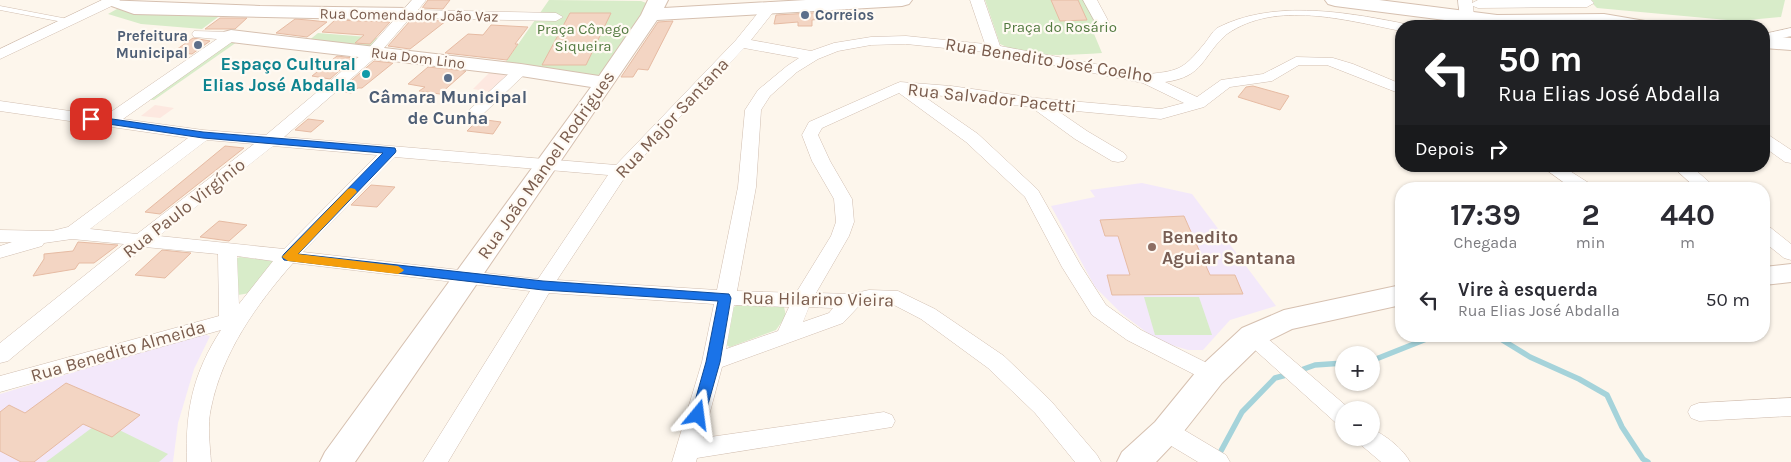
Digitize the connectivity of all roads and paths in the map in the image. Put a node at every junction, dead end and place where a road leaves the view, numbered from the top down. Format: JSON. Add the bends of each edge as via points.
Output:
{"nodes":[{"id":1,"x":113,"y":0,"type":"edge"},
{"id":2,"x":902,"y":0,"type":"edge"},
{"id":3,"x":977,"y":0,"type":"edge"},
{"id":4,"x":1090,"y":0,"type":"edge"},
{"id":5,"x":1335,"y":0,"type":"edge"},
{"id":6,"x":1588,"y":3,"type":"dead end"},
{"id":7,"x":771,"y":6,"type":"junction"},
{"id":8,"x":413,"y":7,"type":"edge"},
{"id":9,"x":654,"y":7,"type":"edge"},
{"id":10,"x":1472,"y":7,"type":"edge"},
{"id":11,"x":0,"y":8,"type":"edge"},
{"id":12,"x":260,"y":12,"type":"junction"},
{"id":13,"x":556,"y":17,"type":"dead end"},
{"id":14,"x":1492,"y":20,"type":"edge"},
{"id":15,"x":68,"y":21,"type":"junction"},
{"id":16,"x":1104,"y":26,"type":"dead end"},
{"id":17,"x":1395,"y":26,"type":"edge"},
{"id":18,"x":1791,"y":32,"type":"edge"},
{"id":19,"x":199,"y":34,"type":"dead end"},
{"id":20,"x":231,"y":36,"type":"junction"},
{"id":21,"x":1770,"y":38,"type":"edge"},
{"id":22,"x":1770,"y":41,"type":"edge"},
{"id":23,"x":741,"y":43,"type":"junction"},
{"id":24,"x":1791,"y":44,"type":"edge"},
{"id":25,"x":994,"y":49,"type":"junction"},
{"id":26,"x":372,"y":53,"type":"junction"},
{"id":27,"x":0,"y":55,"type":"edge"},
{"id":28,"x":813,"y":56,"type":"junction"},
{"id":29,"x":521,"y":70,"type":"junction"},
{"id":30,"x":1148,"y":79,"type":"junction"},
{"id":31,"x":605,"y":83,"type":"junction"},
{"id":32,"x":900,"y":87,"type":"junction"},
{"id":33,"x":1395,"y":87,"type":"edge"},
{"id":34,"x":1036,"y":103,"type":"junction"},
{"id":35,"x":1198,"y":104,"type":"junction"},
{"id":36,"x":0,"y":106,"type":"edge"},
{"id":37,"x":474,"y":114,"type":"dead end"},
{"id":38,"x":109,"y":121,"type":"junction"},
{"id":39,"x":203,"y":135,"type":"junction"},
{"id":40,"x":269,"y":141,"type":"junction"},
{"id":41,"x":1770,"y":144,"type":"edge"},
{"id":42,"x":391,"y":151,"type":"junction"},
{"id":43,"x":1118,"y":157,"type":"dead end"},
{"id":44,"x":1791,"y":158,"type":"edge"},
{"id":45,"x":547,"y":165,"type":"junction"},
{"id":46,"x":620,"y":170,"type":"junction"},
{"id":47,"x":1559,"y":172,"type":"edge"},
{"id":48,"x":1687,"y":172,"type":"edge"},
{"id":49,"x":1575,"y":182,"type":"edge"},
{"id":50,"x":1699,"y":182,"type":"edge"},
{"id":51,"x":0,"y":227,"type":"edge"},
{"id":52,"x":72,"y":233,"type":"junction"},
{"id":53,"x":0,"y":236,"type":"edge"},
{"id":54,"x":1770,"y":237,"type":"edge"},
{"id":55,"x":52,"y":238,"type":"junction"},
{"id":56,"x":140,"y":241,"type":"junction"},
{"id":57,"x":227,"y":249,"type":"junction"},
{"id":58,"x":0,"y":252,"type":"edge"},
{"id":59,"x":1791,"y":254,"type":"edge"},
{"id":60,"x":288,"y":257,"type":"junction"},
{"id":61,"x":1791,"y":273,"type":"edge"},
{"id":62,"x":1770,"y":275,"type":"edge"},
{"id":63,"x":467,"y":278,"type":"junction"},
{"id":64,"x":543,"y":286,"type":"junction"},
{"id":65,"x":1395,"y":296,"type":"edge"},
{"id":66,"x":725,"y":298,"type":"junction"},
{"id":67,"x":802,"y":300,"type":"junction"},
{"id":68,"x":850,"y":301,"type":"junction"},
{"id":69,"x":233,"y":320,"type":"junction"},
{"id":70,"x":787,"y":335,"type":"junction"},
{"id":71,"x":1261,"y":344,"type":"junction"},
{"id":72,"x":0,"y":355,"type":"edge"},
{"id":73,"x":713,"y":362,"type":"junction"},
{"id":74,"x":1211,"y":375,"type":"junction"},
{"id":75,"x":0,"y":384,"type":"edge"},
{"id":76,"x":1317,"y":394,"type":"joint"},
{"id":77,"x":1791,"y":407,"type":"edge"},
{"id":78,"x":1335,"y":409,"type":"edge"},
{"id":79,"x":1699,"y":412,"type":"dead end"},
{"id":80,"x":884,"y":420,"type":"dead end"},
{"id":81,"x":1173,"y":435,"type":"junction"},
{"id":82,"x":1378,"y":446,"type":"edge"},
{"id":83,"x":687,"y":456,"type":"edge"},
{"id":84,"x":196,"y":460,"type":"edge"},
{"id":85,"x":338,"y":462,"type":"edge"},
{"id":86,"x":434,"y":462,"type":"edge"},
{"id":87,"x":1089,"y":462,"type":"edge"},
{"id":88,"x":1134,"y":462,"type":"edge"},
{"id":89,"x":1218,"y":462,"type":"edge"},
{"id":90,"x":1398,"y":462,"type":"edge"}],
"edges":[{"from":1,"to":12,"type":"street","name":"Rua Comendador João Vaz","via":[[134,8]]},
{"from":1,"to":15,"type":"street"},
{"from":2,"to":7,"type":"street"},
{"from":3,"to":25,"type":"street"},
{"from":4,"to":16,"type":"street"},
{"from":5,"to":10,"type":"street"},
{"from":6,"to":10,"type":"street"},
{"from":7,"to":9,"type":"street"},
{"from":7,"to":23,"type":"street","name":"Rua Major Santana"},
{"from":8,"to":12,"type":"street","name":"Rua Comendador João Vaz"},
{"from":8,"to":13,"type":"street","name":"Rua Comendador João Vaz"},
{"from":8,"to":26,"type":"street","name":"Rua Paulo Virgínio"},
{"from":9,"to":31,"type":"street","name":"Rua João Manoel Rodrigues"},
{"from":10,"to":14,"type":"street"},
{"from":11,"to":15,"type":"lane"},
{"from":12,"to":20,"type":"street"},
{"from":15,"to":27,"type":"street"},
{"from":17,"to":30,"type":"street","name":"Rua Benedito José Coelho","via":[[1319,11],[1265,10],[1245,17],[1221,32],[1186,71],[1176,76]]},
{"from":18,"to":21,"type":"street"},
{"from":19,"to":20,"type":"street"},
{"from":20,"to":26,"type":"street","name":"Rua Dom Lino"},
{"from":20,"to":38,"type":"street"},
{"from":22,"to":24,"type":"street"},
{"from":23,"to":28,"type":"street"},
{"from":23,"to":46,"type":"street","name":"Rua Major Santana"},
{"from":25,"to":28,"type":"street","name":"Rua Benedito José Coelho","via":[[906,40],[880,41],[834,47]]},
{"from":25,"to":30,"type":"street","name":"Rua Benedito José Coelho"},
{"from":26,"to":29,"type":"street","name":"Rua Dom Lino"},
{"from":26,"to":40,"type":"street","name":"Rua Paulo Virgínio"},
{"from":28,"to":66,"type":"street","name":"Rua Benedito José Coelho","via":[[764,93],[754,110],[747,187]]},
{"from":29,"to":31,"type":"street","name":"Rua Dom Lino"},
{"from":29,"to":37,"type":"street"},
{"from":30,"to":35,"type":"street"},
{"from":31,"to":45,"type":"street","name":"Rua João Manoel Rodrigues"},
{"from":32,"to":34,"type":"street","name":"Rua Salvador Pacetti"},
{"from":32,"to":67,"type":"street","name":"Rua Salvador Pacetti","via":[[815,125],[810,135],[821,162],[843,199],[845,213],[840,236]]},
{"from":32,"to":74,"type":"street","via":[[972,138],[1032,194],[1099,310],[1134,335]]},
{"from":33,"to":35,"type":"street","via":[[1328,61],[1296,61],[1267,78],[1226,83]]},
{"from":34,"to":35,"type":"street","name":"Rua Salvador Pacetti","via":[[1160,114]]},
{"from":34,"to":43,"type":"street"},
{"from":36,"to":38,"type":"street"},
{"from":38,"to":39,"type":"street"},
{"from":39,"to":40,"type":"street"},
{"from":39,"to":52,"type":"street"},
{"from":40,"to":42,"type":"street"},
{"from":40,"to":56,"type":"street","name":"Rua Paulo Virgínio"},
{"from":41,"to":44,"type":"street"},
{"from":42,"to":45,"type":"street"},
{"from":42,"to":60,"type":"street"},
{"from":45,"to":46,"type":"street"},
{"from":45,"to":63,"type":"street","name":"Rua João Manoel Rodrigues"},
{"from":46,"to":64,"type":"street","name":"Rua Major Santana"},
{"from":47,"to":49,"type":"street"},
{"from":48,"to":50,"type":"street"},
{"from":51,"to":52,"type":"street"},
{"from":52,"to":55,"type":"street"},
{"from":52,"to":56,"type":"street"},
{"from":53,"to":55,"type":"street"},
{"from":54,"to":59,"type":"street"},
{"from":55,"to":58,"type":"street"},
{"from":56,"to":57,"type":"street"},
{"from":56,"to":72,"type":"street","name":"Rua Paulo Virgínio"},
{"from":57,"to":60,"type":"street"},
{"from":57,"to":69,"type":"street"},
{"from":60,"to":63,"type":"street"},
{"from":60,"to":69,"type":"street"},
{"from":61,"to":62,"type":"street"},
{"from":63,"to":64,"type":"street"},
{"from":63,"to":85,"type":"street","name":"Rua João Manoel Rodrigues"},
{"from":64,"to":66,"type":"street"},
{"from":64,"to":86,"type":"street","name":"Rua Major Santana"},
{"from":65,"to":71,"type":"street","via":[[1284,320]]},
{"from":66,"to":67,"type":"street","name":"Rua Hilarino Vieira"},
{"from":66,"to":73,"type":"street","name":"Rua Benedito José Coelho"},
{"from":67,"to":68,"type":"street","name":"Rua Hilarino Vieira"},
{"from":67,"to":70,"type":"street","name":"Rua Salvador Pacetti"},
{"from":68,"to":70,"type":"street","via":[[836,318]]},
{"from":68,"to":87,"type":"street","name":"Rua Hilarino Vieira","via":[[869,297],[898,298],[928,314],[996,362],[1043,407]]},
{"from":69,"to":75,"type":"street","name":"Rua Benedito Almeida"},
{"from":69,"to":84,"type":"street","via":[[209,376],[199,410]]},
{"from":70,"to":73,"type":"street"},
{"from":71,"to":74,"type":"street"},
{"from":71,"to":76,"type":"street"},
{"from":73,"to":83,"type":"street","name":"Rua Benedito José Coelho"},
{"from":74,"to":81,"type":"street"},
{"from":76,"to":78,"type":"street"},
{"from":77,"to":79,"type":"street"},
{"from":80,"to":83,"type":"street"},
{"from":81,"to":88,"type":"street"},
{"from":81,"to":89,"type":"street"},
{"from":82,"to":90,"type":"street"}]}
